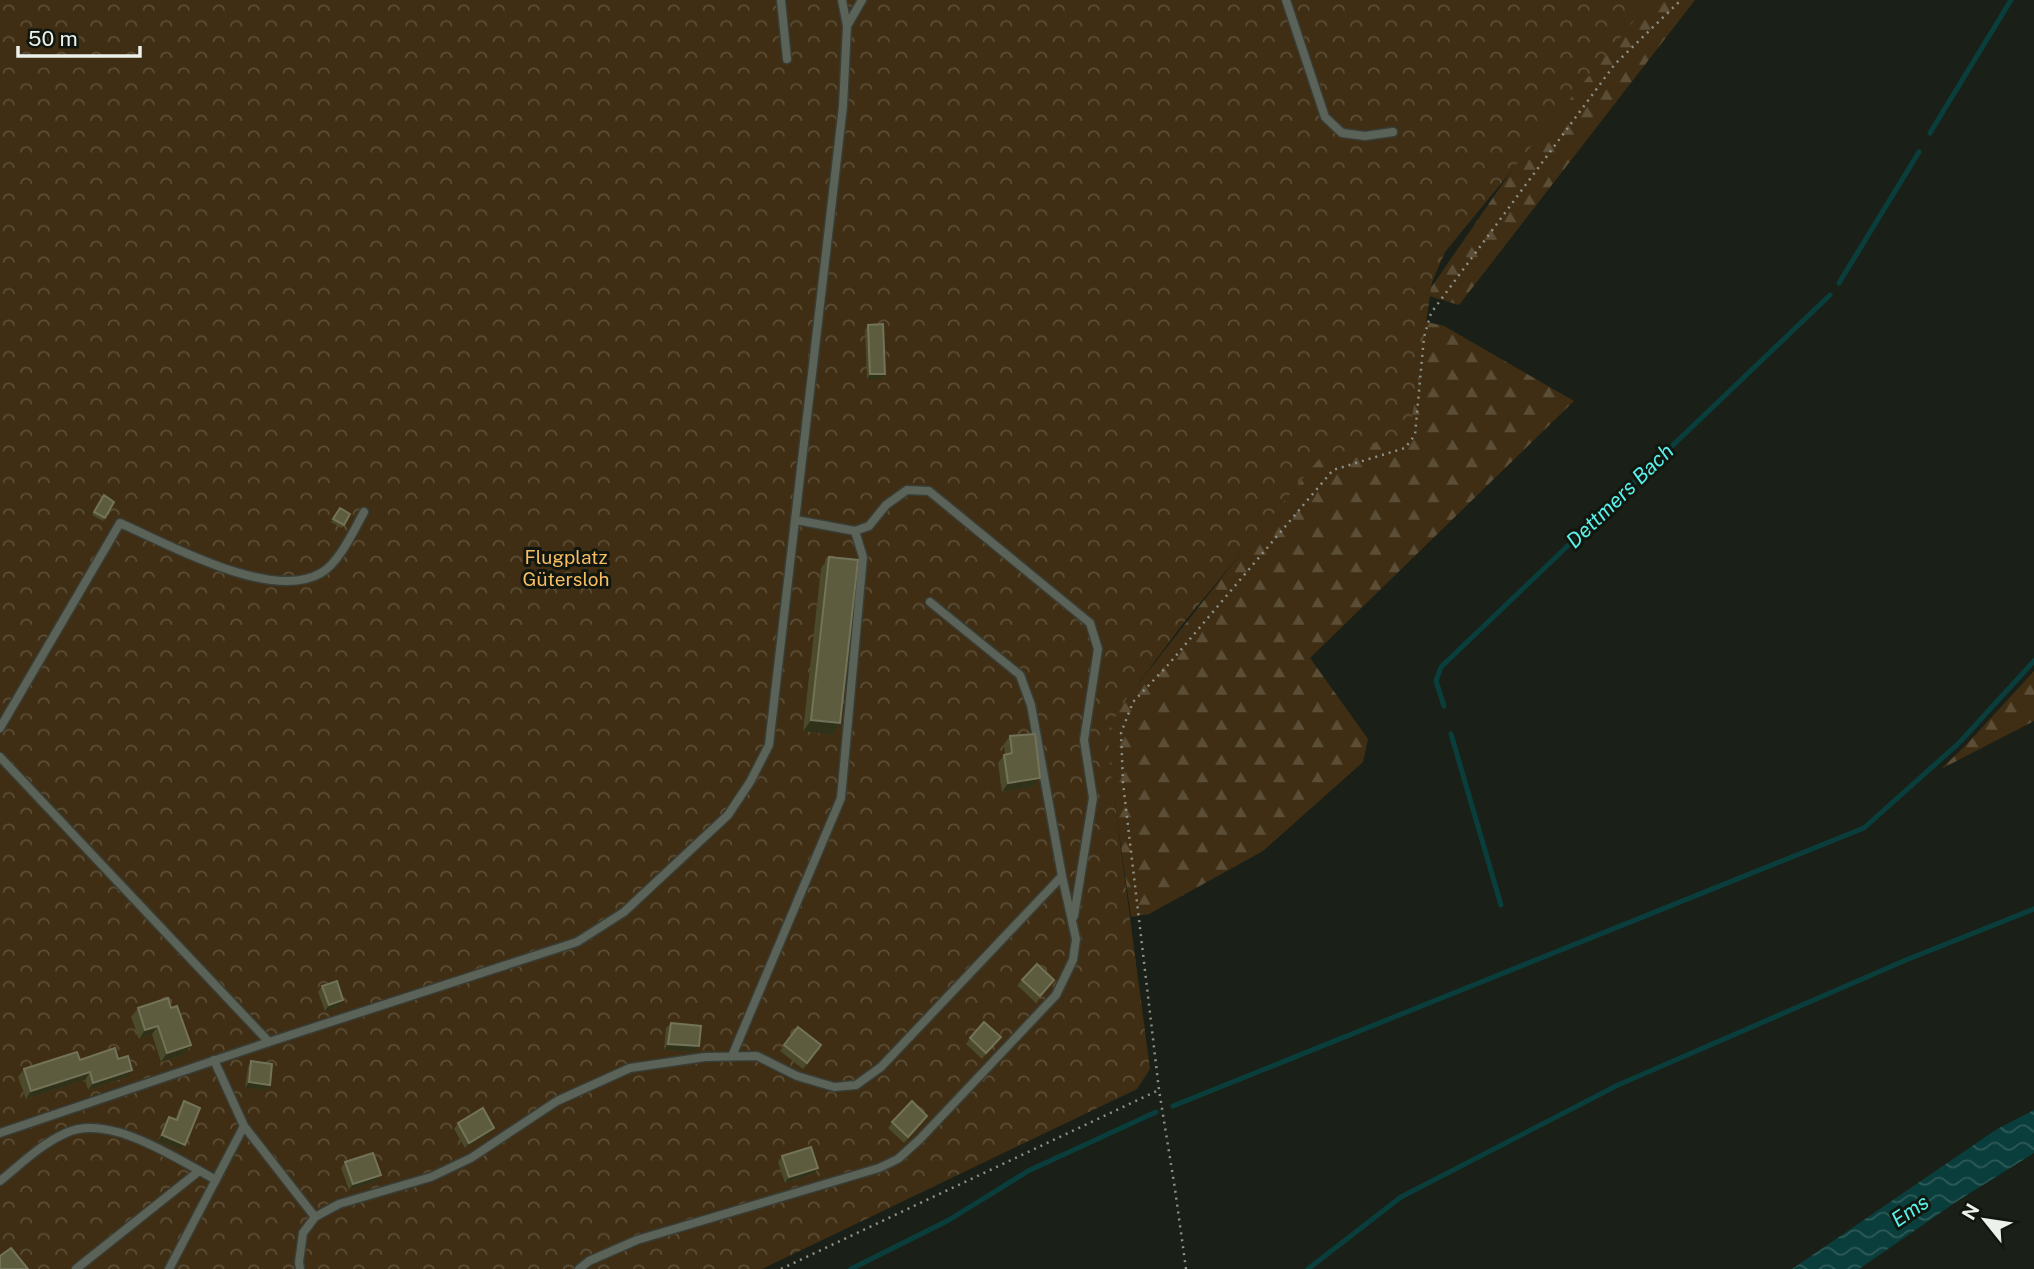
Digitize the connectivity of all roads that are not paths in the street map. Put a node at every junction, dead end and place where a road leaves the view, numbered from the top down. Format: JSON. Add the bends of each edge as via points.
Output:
{"nodes":[{"id":1,"x":781,"y":0,"type":"edge"},
{"id":2,"x":842,"y":0,"type":"edge"},
{"id":3,"x":862,"y":0,"type":"edge"},
{"id":4,"x":1286,"y":0,"type":"edge"},
{"id":5,"x":847,"y":26,"type":"junction"},
{"id":6,"x":788,"y":59,"type":"dead end"},
{"id":7,"x":1393,"y":132,"type":"dead end"},
{"id":8,"x":364,"y":512,"type":"dead end"},
{"id":9,"x":796,"y":520,"type":"junction"},
{"id":10,"x":855,"y":531,"type":"junction"},
{"id":11,"x":930,"y":602,"type":"dead end"},
{"id":12,"x":0,"y":728,"type":"edge"},
{"id":13,"x":0,"y":757,"type":"edge"},
{"id":14,"x":1062,"y":876,"type":"junction"},
{"id":15,"x":1073,"y":922,"type":"junction"},
{"id":16,"x":269,"y":1042,"type":"junction"},
{"id":17,"x":732,"y":1056,"type":"junction"},
{"id":18,"x":214,"y":1060,"type":"junction"},
{"id":19,"x":244,"y":1126,"type":"junction"},
{"id":20,"x":0,"y":1133,"type":"edge"},
{"id":21,"x":198,"y":1171,"type":"junction"},
{"id":22,"x":216,"y":1180,"type":"junction"},
{"id":23,"x":0,"y":1181,"type":"edge"},
{"id":24,"x":315,"y":1217,"type":"junction"},
{"id":25,"x":76,"y":1269,"type":"edge"},
{"id":26,"x":169,"y":1269,"type":"edge"},
{"id":27,"x":300,"y":1269,"type":"edge"},
{"id":28,"x":579,"y":1269,"type":"edge"}],
"edges":[{"from":1,"to":6,"type":"lane"},
{"from":2,"to":5,"type":"lane"},
{"from":3,"to":5,"type":"lane"},
{"from":4,"to":7,"type":"lane","via":[[1325,117],[1342,133]]},
{"from":5,"to":9,"type":"lane","via":[[843,106]]},
{"from":8,"to":12,"type":"lane","via":[[323,573],[298,581],[263,580],[231,572],[120,523]]},
{"from":9,"to":10,"type":"lane"},
{"from":9,"to":16,"type":"lane","via":[[769,745],[728,815],[624,912],[577,942]]},
{"from":10,"to":15,"type":"lane","via":[[869,526],[886,505],[907,490],[929,491],[1090,623],[1098,649],[1084,740],[1094,798]]},
{"from":10,"to":17,"type":"lane","via":[[863,557],[841,797]]},
{"from":11,"to":14,"type":"lane","via":[[1020,675],[1031,705]]},
{"from":13,"to":16,"type":"lane"},
{"from":14,"to":15,"type":"lane"},
{"from":14,"to":17,"type":"lane","via":[[881,1067],[856,1084],[834,1087],[797,1076],[758,1056]]},
{"from":15,"to":28,"type":"lane","via":[[1073,960],[1056,995],[898,1160],[637,1240]]},
{"from":16,"to":18,"type":"lane"},
{"from":17,"to":24,"type":"lane","via":[[630,1068],[557,1101],[471,1158],[431,1177],[339,1203]]},
{"from":18,"to":19,"type":"lane"},
{"from":18,"to":20,"type":"lane"},
{"from":19,"to":22,"type":"lane"},
{"from":19,"to":24,"type":"lane"},
{"from":21,"to":22,"type":"lane"},
{"from":21,"to":23,"type":"lane","via":[[149,1144],[91,1127],[67,1133],[38,1150]]},
{"from":21,"to":25,"type":"lane"},
{"from":22,"to":26,"type":"lane"},
{"from":24,"to":27,"type":"lane","via":[[303,1233]]}]}
